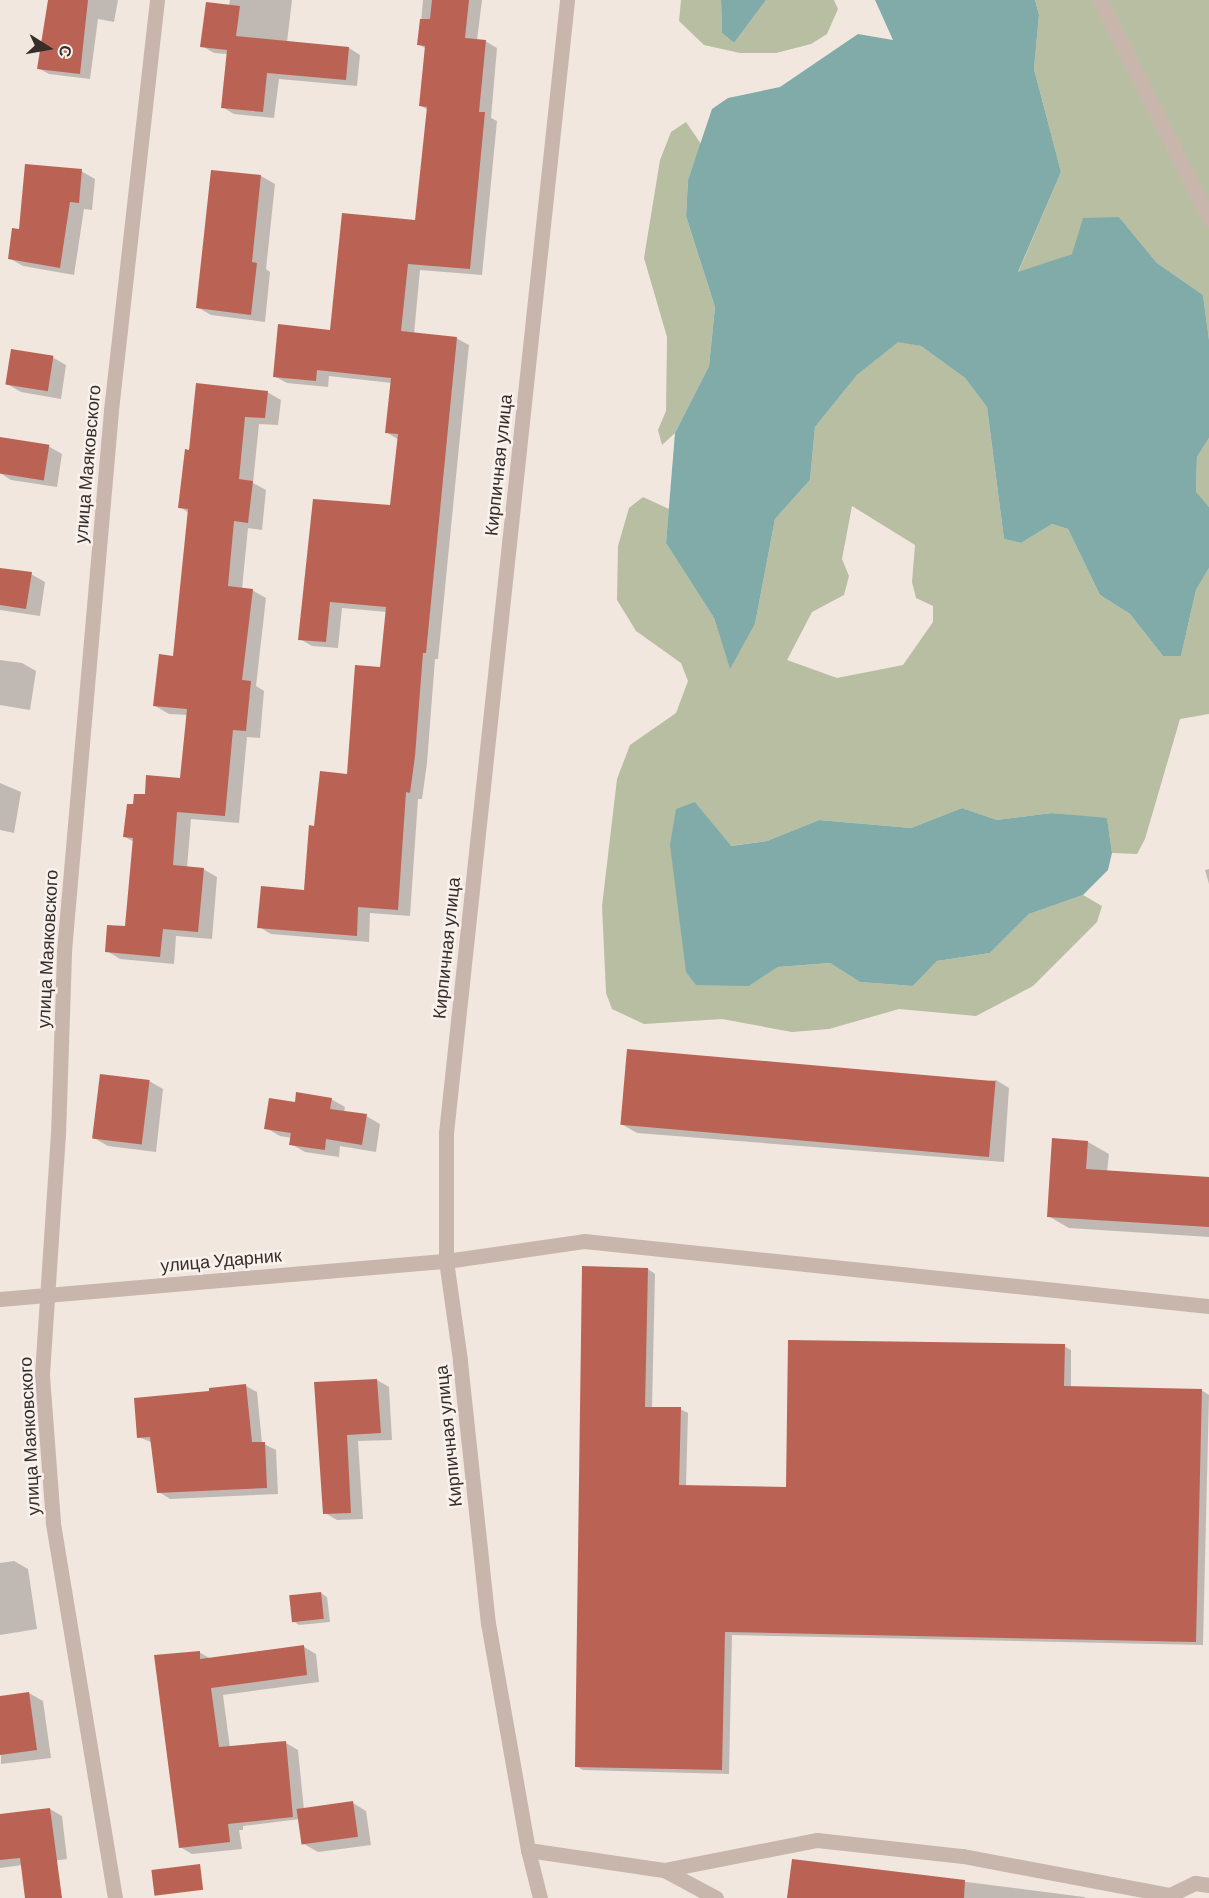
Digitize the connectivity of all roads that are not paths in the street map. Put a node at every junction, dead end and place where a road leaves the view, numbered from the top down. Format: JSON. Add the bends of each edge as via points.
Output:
{"nodes":[{"id":1,"x":157,"y":0,"type":"edge"},
{"id":2,"x":567,"y":0,"type":"edge"},
{"id":3,"x":1100,"y":0,"type":"edge"},
{"id":4,"x":1209,"y":219,"type":"edge"},
{"id":5,"x":446,"y":1261,"type":"junction"},
{"id":6,"x":49,"y":1293,"type":"junction"},
{"id":7,"x":0,"y":1299,"type":"edge"},
{"id":8,"x":1209,"y":1306,"type":"edge"},
{"id":9,"x":528,"y":1850,"type":"junction"},
{"id":10,"x":664,"y":1870,"type":"junction"},
{"id":11,"x":1209,"y":1885,"type":"edge"},
{"id":12,"x":1171,"y":1896,"type":"edge"},
{"id":13,"x":115,"y":1898,"type":"edge"},
{"id":14,"x":540,"y":1898,"type":"edge"},
{"id":15,"x":716,"y":1898,"type":"edge"}],
"edges":[{"from":1,"to":6,"type":"street","name":"улица Маяковского","via":[[111,410],[64,951]]},
{"from":2,"to":5,"type":"street","name":"Кирпичная улица","via":[[446,1132]]},
{"from":3,"to":4,"type":"street"},
{"from":5,"to":6,"type":"street","name":"улица Ударник"},
{"from":5,"to":8,"type":"street","name":"улица Ударник","via":[[584,1241]]},
{"from":5,"to":9,"type":"street","name":"Кирпичная улица","via":[[488,1624]]},
{"from":6,"to":7,"type":"street","name":"улица Ударник"},
{"from":6,"to":13,"type":"street","name":"улица Маяковского","via":[[42,1374],[53,1522]]},
{"from":9,"to":10,"type":"street"},
{"from":9,"to":14,"type":"street","name":"Кирпичная улица"},
{"from":10,"to":12,"type":"street","via":[[817,1840],[963,1856]]},
{"from":10,"to":15,"type":"street"},
{"from":11,"to":12,"type":"street","via":[[1195,1883]]}]}
